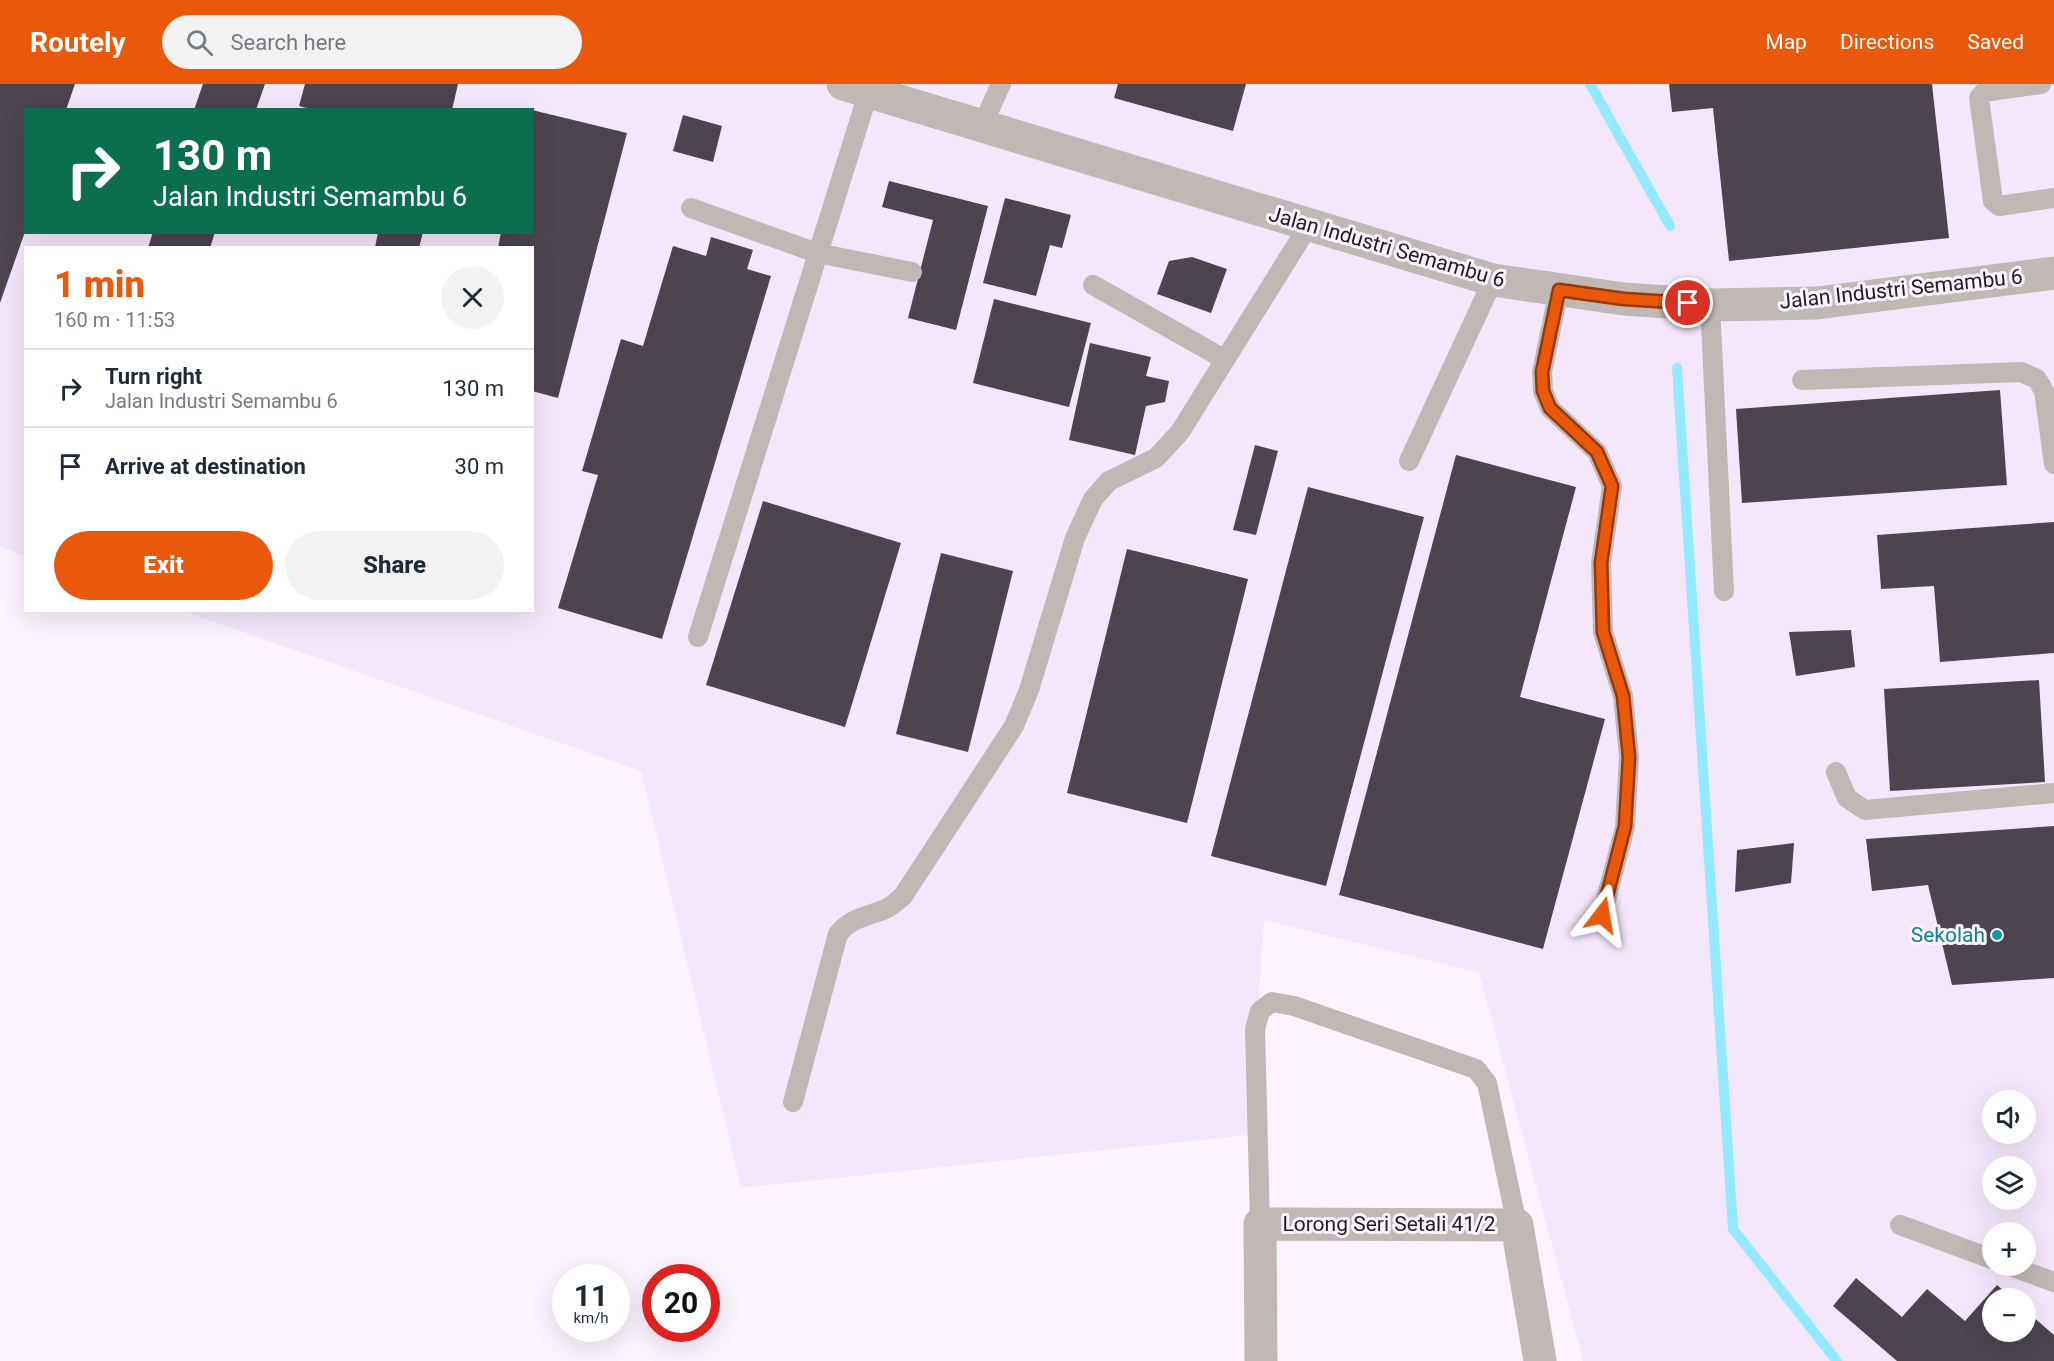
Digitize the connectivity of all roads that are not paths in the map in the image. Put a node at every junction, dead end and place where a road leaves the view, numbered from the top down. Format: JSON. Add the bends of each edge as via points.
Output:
{"nodes":[{"id":1,"x":1000,"y":84,"type":"edge"},
{"id":2,"x":2041,"y":84,"type":"edge"},
{"id":3,"x":860,"y":86,"type":"edge"},
{"id":4,"x":982,"y":126,"type":"junction"},
{"id":5,"x":2054,"y":198,"type":"edge"},
{"id":6,"x":691,"y":208,"type":"dead end"},
{"id":7,"x":1309,"y":225,"type":"junction"},
{"id":8,"x":817,"y":253,"type":"junction"},
{"id":9,"x":912,"y":272,"type":"dead end"},
{"id":10,"x":2054,"y":273,"type":"edge"},
{"id":11,"x":1493,"y":280,"type":"junction"},
{"id":12,"x":1093,"y":285,"type":"dead end"},
{"id":13,"x":1559,"y":290,"type":"junction"},
{"id":14,"x":1710,"y":305,"type":"junction"},
{"id":15,"x":1224,"y":359,"type":"junction"},
{"id":16,"x":1802,"y":380,"type":"dead end"},
{"id":17,"x":1409,"y":461,"type":"dead end"},
{"id":18,"x":2054,"y":464,"type":"edge"},
{"id":19,"x":1724,"y":591,"type":"dead end"},
{"id":20,"x":698,"y":637,"type":"dead end"},
{"id":21,"x":1836,"y":772,"type":"dead end"},
{"id":22,"x":2054,"y":793,"type":"edge"},
{"id":23,"x":1602,"y":915,"type":"dead end"},
{"id":24,"x":793,"y":1102,"type":"dead end"},
{"id":25,"x":1260,"y":1224,"type":"junction"},
{"id":26,"x":1517,"y":1225,"type":"junction"},
{"id":27,"x":1900,"y":1225,"type":"dead end"},
{"id":28,"x":1982,"y":1255,"type":"edge"},
{"id":29,"x":2036,"y":1275,"type":"edge"},
{"id":30,"x":2054,"y":1282,"type":"edge"},
{"id":31,"x":1261,"y":1361,"type":"edge"},
{"id":32,"x":1540,"y":1361,"type":"edge"}],
"edges":[{"from":1,"to":4,"type":"lane"},
{"from":2,"to":5,"type":"lane","via":[[1984,92],[1979,98],[1993,201],[1999,206]]},
{"from":3,"to":4,"type":"street","name":"Jalan Industri Semambu 6"},
{"from":3,"to":8,"type":"lane"},
{"from":4,"to":7,"type":"street","name":"Jalan Industri Semambu 6"},
{"from":6,"to":8,"type":"lane"},
{"from":7,"to":11,"type":"street","name":"Jalan Industri Semambu 6"},
{"from":7,"to":15,"type":"lane"},
{"from":8,"to":9,"type":"lane"},
{"from":8,"to":20,"type":"lane"},
{"from":10,"to":14,"type":"street","name":"Jalan Industri Semambu 6","via":[[1817,303]]},
{"from":11,"to":13,"type":"street","name":"Jalan Industri Semambu 6"},
{"from":11,"to":17,"type":"lane"},
{"from":12,"to":15,"type":"lane"},
{"from":13,"to":14,"type":"street","name":"Jalan Industri Semambu 6"},
{"from":13,"to":23,"type":"lane","via":[[1542,372],[1543,391],[1550,408],[1597,452],[1612,486],[1601,563],[1603,632],[1623,696],[1629,757],[1625,826]]},
{"from":14,"to":19,"type":"lane"},
{"from":15,"to":24,"type":"lane","via":[[1180,432],[1156,458],[1109,481],[1094,499],[1075,538],[1029,690],[1014,726],[903,896],[885,910],[846,924],[838,934]]},
{"from":16,"to":18,"type":"lane","via":[[2020,372],[2037,379],[2044,391]]},
{"from":21,"to":22,"type":"lane","via":[[1847,798],[1865,810]]},
{"from":25,"to":26,"type":"street","name":"Lorong Seri Setali 41/2"},
{"from":25,"to":26,"type":"lane","via":[[1255,1029],[1260,1011],[1272,1002],[1294,1006],[1476,1069],[1487,1083]]},
{"from":25,"to":31,"type":"street"},
{"from":26,"to":32,"type":"street"},
{"from":27,"to":28,"type":"lane"},
{"from":29,"to":30,"type":"lane"}]}
